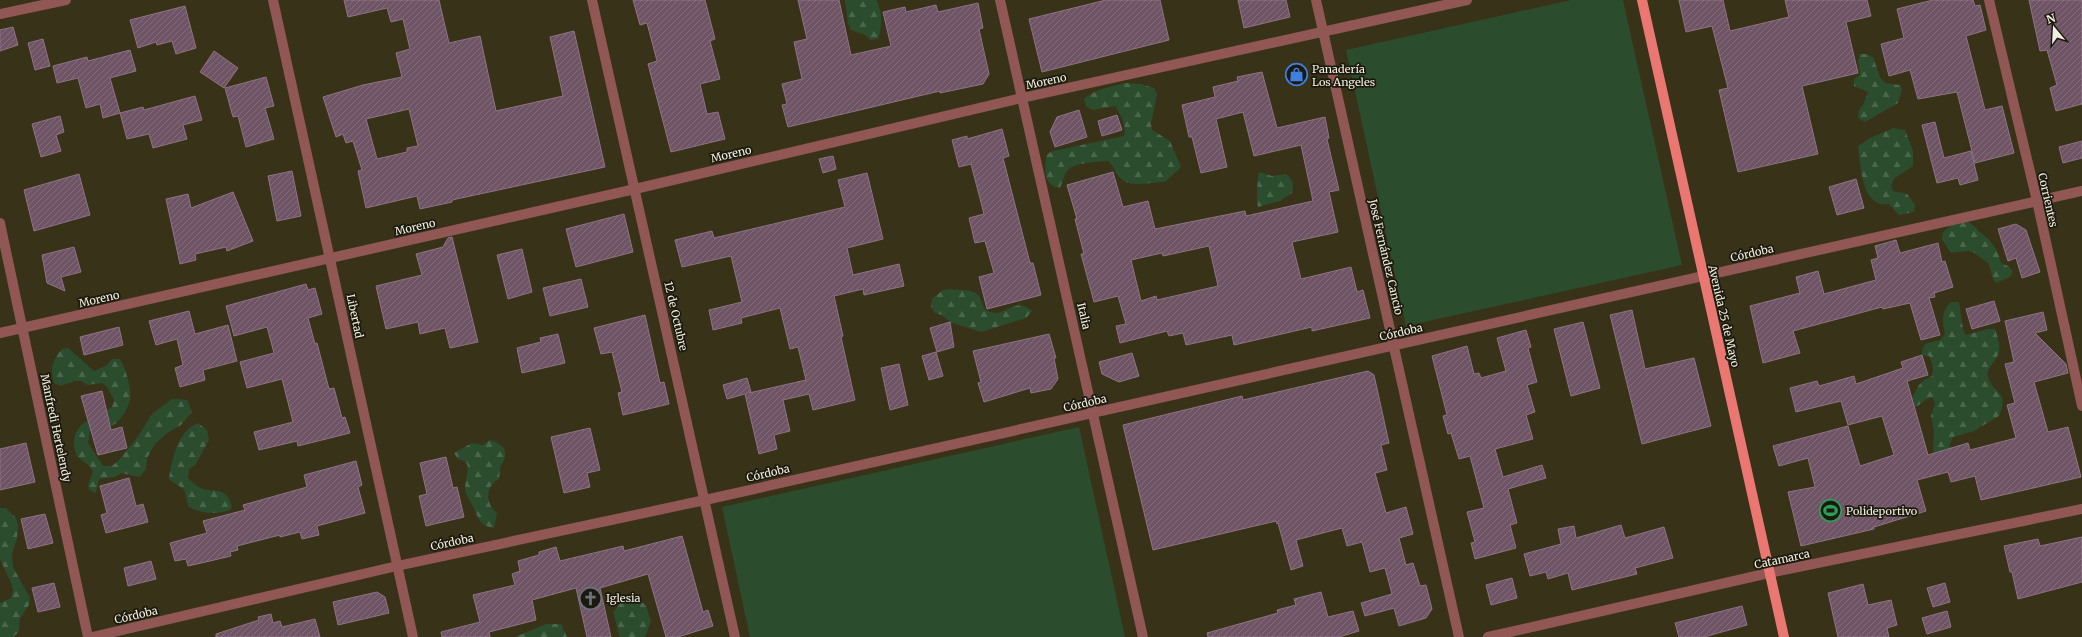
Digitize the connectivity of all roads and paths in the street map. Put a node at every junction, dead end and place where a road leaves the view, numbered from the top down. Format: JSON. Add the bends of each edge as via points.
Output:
{"nodes":[{"id":1,"x":66,"y":0,"type":"edge"},
{"id":2,"x":273,"y":0,"type":"edge"},
{"id":3,"x":592,"y":0,"type":"edge"},
{"id":4,"x":1000,"y":0,"type":"edge"},
{"id":5,"x":1316,"y":0,"type":"edge"},
{"id":6,"x":1467,"y":0,"type":"edge"},
{"id":7,"x":1642,"y":0,"type":"edge"},
{"id":8,"x":1989,"y":0,"type":"edge"},
{"id":9,"x":0,"y":14,"type":"edge"},
{"id":10,"x":1324,"y":33,"type":"junction"},
{"id":11,"x":1022,"y":98,"type":"junction"},
{"id":12,"x":635,"y":189,"type":"junction"},
{"id":13,"x":2082,"y":191,"type":"edge"},
{"id":14,"x":2037,"y":201,"type":"junction"},
{"id":15,"x":0,"y":224,"type":"edge"},
{"id":16,"x":330,"y":259,"type":"junction"},
{"id":17,"x":1703,"y":276,"type":"junction"},
{"id":18,"x":22,"y":328,"type":"junction"},
{"id":19,"x":0,"y":333,"type":"edge"},
{"id":20,"x":1394,"y":346,"type":"junction"},
{"id":21,"x":2082,"y":406,"type":"edge"},
{"id":22,"x":1093,"y":413,"type":"junction"},
{"id":23,"x":705,"y":500,"type":"junction"},
{"id":24,"x":2082,"y":509,"type":"edge"},
{"id":25,"x":397,"y":566,"type":"junction"},
{"id":26,"x":1769,"y":573,"type":"junction"},
{"id":27,"x":88,"y":637,"type":"edge"},
{"id":28,"x":92,"y":637,"type":"edge"},
{"id":29,"x":413,"y":637,"type":"edge"},
{"id":30,"x":736,"y":637,"type":"edge"},
{"id":31,"x":1143,"y":637,"type":"edge"},
{"id":32,"x":1459,"y":637,"type":"edge"},
{"id":33,"x":1488,"y":637,"type":"edge"},
{"id":34,"x":1784,"y":637,"type":"edge"}],
"edges":[{"from":1,"to":9,"type":"street"},
{"from":2,"to":16,"type":"street","name":"Libertad"},
{"from":3,"to":12,"type":"street","name":"12 de Octubre"},
{"from":4,"to":11,"type":"street","name":"Italia"},
{"from":5,"to":10,"type":"street","name":"José Fernández Cancio"},
{"from":6,"to":10,"type":"street","name":"Moreno"},
{"from":7,"to":17,"type":"main road","name":"Avenida 25 de Mayo"},
{"from":8,"to":14,"type":"street","name":"Corrientes"},
{"from":10,"to":11,"type":"street","name":"Moreno"},
{"from":10,"to":20,"type":"street","name":"José Fernández Cancio"},
{"from":11,"to":12,"type":"street","name":"Moreno"},
{"from":11,"to":22,"type":"street","name":"Italia"},
{"from":12,"to":16,"type":"street","name":"Moreno"},
{"from":12,"to":23,"type":"street","name":"12 de Octubre"},
{"from":13,"to":14,"type":"street","name":"Córdoba"},
{"from":14,"to":17,"type":"street","name":"Córdoba"},
{"from":14,"to":21,"type":"street","name":"Corrientes"},
{"from":15,"to":18,"type":"street","name":"Manfredi Hertelendy"},
{"from":16,"to":18,"type":"street","name":"Moreno"},
{"from":16,"to":25,"type":"street","name":"Libertad"},
{"from":17,"to":20,"type":"street","name":"Córdoba"},
{"from":17,"to":26,"type":"main road","name":"Avenida 25 de Mayo"},
{"from":18,"to":19,"type":"street","name":"Moreno"},
{"from":18,"to":27,"type":"street","name":"Manfredi Hertelendy"},
{"from":20,"to":22,"type":"street","name":"Córdoba"},
{"from":20,"to":32,"type":"street","name":"José Fernández Cancio"},
{"from":22,"to":23,"type":"street","name":"Córdoba"},
{"from":22,"to":31,"type":"street","name":"Italia"},
{"from":23,"to":25,"type":"street","name":"Córdoba"},
{"from":23,"to":30,"type":"street","name":"12 de Octubre"},
{"from":24,"to":26,"type":"street","name":"Catamarca"},
{"from":25,"to":28,"type":"street","name":"Córdoba"},
{"from":25,"to":29,"type":"street","name":"Libertad"},
{"from":26,"to":33,"type":"street","name":"Catamarca"},
{"from":26,"to":34,"type":"main road","name":"Avenida 25 de Mayo"}]}
